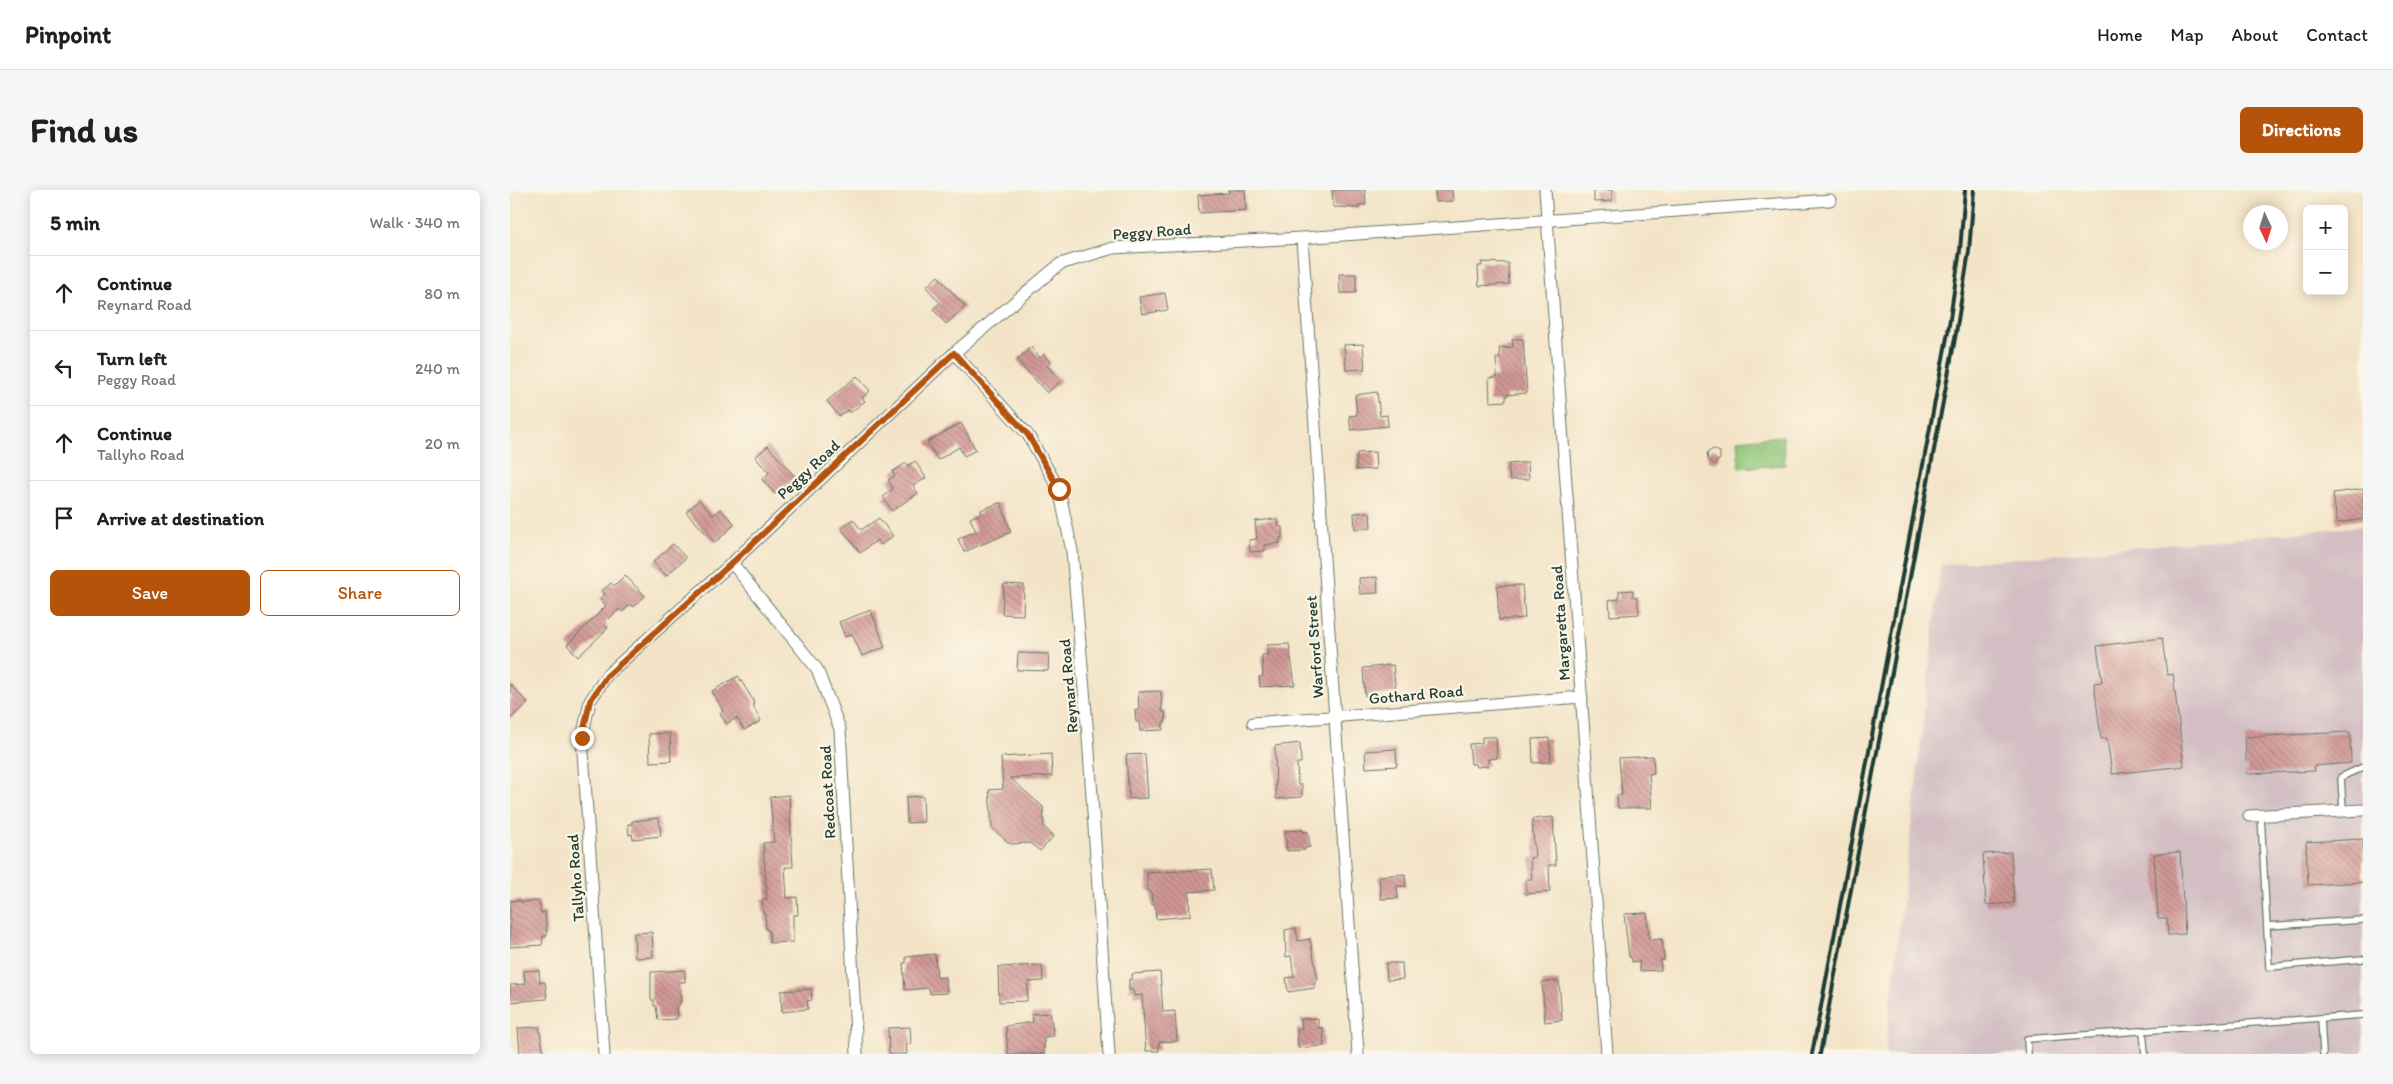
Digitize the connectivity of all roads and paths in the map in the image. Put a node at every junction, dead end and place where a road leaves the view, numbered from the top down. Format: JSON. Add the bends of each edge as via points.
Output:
{"nodes":[{"id":1,"x":1545,"y":190,"type":"edge"},
{"id":2,"x":1797,"y":190,"type":"edge"},
{"id":3,"x":1830,"y":200,"type":"dead end"},
{"id":4,"x":1798,"y":202,"type":"junction"},
{"id":5,"x":1547,"y":221,"type":"junction"},
{"id":6,"x":1302,"y":238,"type":"junction"},
{"id":7,"x":954,"y":353,"type":"junction"},
{"id":8,"x":732,"y":563,"type":"junction"},
{"id":9,"x":1582,"y":697,"type":"junction"},
{"id":10,"x":590,"y":701,"type":"joint"},
{"id":11,"x":1335,"y":717,"type":"junction"},
{"id":12,"x":1253,"y":723,"type":"dead end"},
{"id":13,"x":2363,"y":767,"type":"edge"},
{"id":14,"x":2343,"y":810,"type":"junction"},
{"id":15,"x":2363,"y":810,"type":"edge"},
{"id":16,"x":2255,"y":816,"type":"joint"},
{"id":17,"x":2363,"y":920,"type":"edge"},
{"id":18,"x":2267,"y":926,"type":"junction"},
{"id":19,"x":2363,"y":959,"type":"edge"},
{"id":20,"x":2363,"y":1015,"type":"edge"},
{"id":21,"x":2321,"y":1018,"type":"junction"},
{"id":22,"x":2143,"y":1030,"type":"junction"},
{"id":23,"x":604,"y":1054,"type":"edge"},
{"id":24,"x":857,"y":1054,"type":"edge"},
{"id":25,"x":1109,"y":1054,"type":"edge"},
{"id":26,"x":1358,"y":1054,"type":"edge"},
{"id":27,"x":1607,"y":1054,"type":"edge"},
{"id":28,"x":2028,"y":1054,"type":"edge"},
{"id":29,"x":2145,"y":1054,"type":"edge"},
{"id":30,"x":2323,"y":1054,"type":"edge"}],
"edges":[{"from":1,"to":5,"type":"street","name":"Margaretta Road"},
{"from":2,"to":4,"type":"street"},
{"from":3,"to":4,"type":"street","name":"Peggy Road"},
{"from":4,"to":5,"type":"street","name":"Peggy Road"},
{"from":5,"to":6,"type":"street","name":"Peggy Road"},
{"from":5,"to":9,"type":"street","name":"Margaretta Road"},
{"from":6,"to":7,"type":"street","name":"Peggy Road","via":[[1113,248],[1060,264]]},
{"from":6,"to":11,"type":"street","name":"Warford Street"},
{"from":7,"to":8,"type":"street","name":"Peggy Road"},
{"from":7,"to":25,"type":"street","name":"Reynard Road","via":[[1028,435],[1059,489],[1075,580]]},
{"from":8,"to":10,"type":"street","name":"Peggy Road","via":[[607,676]]},
{"from":8,"to":24,"type":"street","name":"Redcoat Road","via":[[818,669],[840,729]]},
{"from":9,"to":11,"type":"street","name":"Gothard Road"},
{"from":9,"to":27,"type":"street","name":"Margaretta Road"},
{"from":10,"to":23,"type":"street","name":"Tallyho Road","via":[[582,738]]},
{"from":11,"to":12,"type":"street","name":"Gothard Road"},
{"from":11,"to":26,"type":"street","name":"Warford Street"},
{"from":13,"to":14,"type":"lane","via":[[2341,777]]},
{"from":14,"to":15,"type":"street"},
{"from":14,"to":16,"type":"street"},
{"from":16,"to":18,"type":"lane"},
{"from":17,"to":18,"type":"lane"},
{"from":18,"to":19,"type":"lane","via":[[2269,967]]},
{"from":20,"to":21,"type":"lane"},
{"from":21,"to":22,"type":"lane"},
{"from":21,"to":30,"type":"lane"},
{"from":22,"to":28,"type":"lane","via":[[2026,1039]]},
{"from":22,"to":29,"type":"lane"}]}
